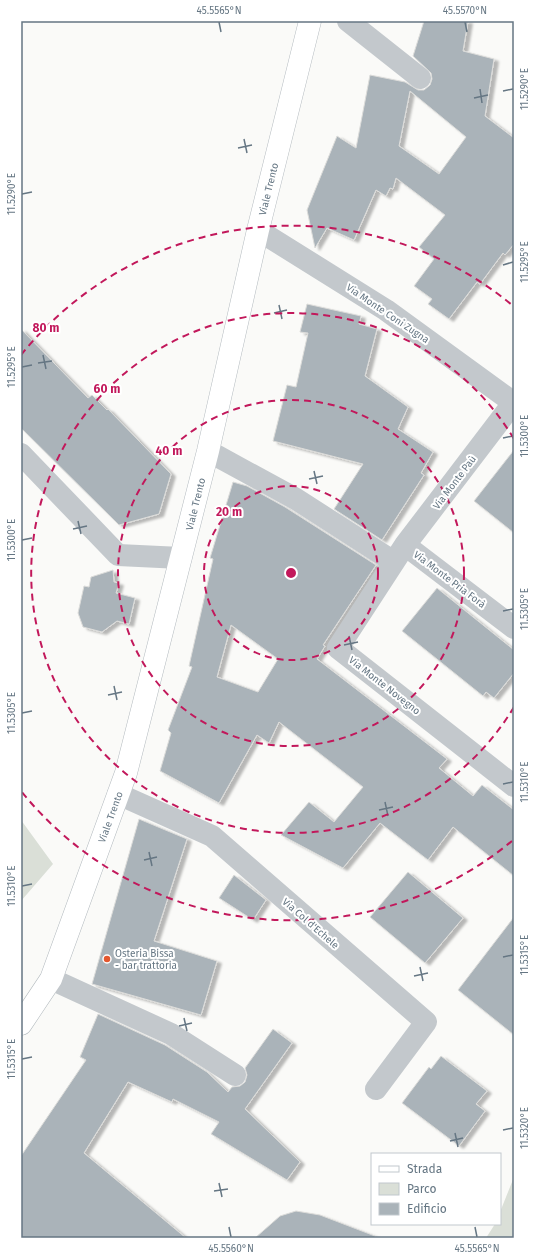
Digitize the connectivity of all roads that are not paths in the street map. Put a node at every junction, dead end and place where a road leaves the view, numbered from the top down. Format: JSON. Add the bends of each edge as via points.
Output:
{"nodes":[{"id":1,"x":310,"y":21,"type":"edge"},
{"id":2,"x":348,"y":21,"type":"edge"},
{"id":3,"x":420,"y":78,"type":"dead end"},
{"id":4,"x":258,"y":230,"type":"junction"},
{"id":5,"x":514,"y":403,"type":"edge"},
{"id":6,"x":208,"y":451,"type":"junction"},
{"id":7,"x":21,"y":454,"type":"edge"},
{"id":8,"x":400,"y":554,"type":"junction"},
{"id":9,"x":181,"y":558,"type":"junction"},
{"id":10,"x":514,"y":628,"type":"edge"},
{"id":11,"x":514,"y":786,"type":"edge"},
{"id":12,"x":118,"y":794,"type":"junction"},
{"id":13,"x":51,"y":979,"type":"junction"},
{"id":14,"x":21,"y":1024,"type":"edge"},
{"id":15,"x":235,"y":1075,"type":"dead end"},
{"id":16,"x":376,"y":1089,"type":"dead end"}],
"edges":[{"from":1,"to":4,"type":"main road","name":"Viale Trento"},
{"from":2,"to":3,"type":"street"},
{"from":4,"to":5,"type":"street","name":"Via Monte Coni Zugna","via":[[386,310]]},
{"from":4,"to":6,"type":"main road","name":"Viale Trento"},
{"from":5,"to":8,"type":"street","name":"Via Monte Paù"},
{"from":6,"to":8,"type":"street"},
{"from":6,"to":9,"type":"main road","name":"Viale Trento"},
{"from":7,"to":9,"type":"street","via":[[118,554]]},
{"from":8,"to":10,"type":"street","name":"Via Monte Pria Forà"},
{"from":8,"to":11,"type":"street","name":"Via Monte Novegno","via":[[338,648]]},
{"from":9,"to":12,"type":"main road","name":"Viale Trento","via":[[126,773]]},
{"from":12,"to":13,"type":"main road","name":"Viale Trento"},
{"from":12,"to":16,"type":"street","name":"Via Col d'Echele","via":[[212,836],[426,1022]]},
{"from":13,"to":14,"type":"main road","name":"Viale Trento"},
{"from":13,"to":15,"type":"street","via":[[171,1034]]}]}
